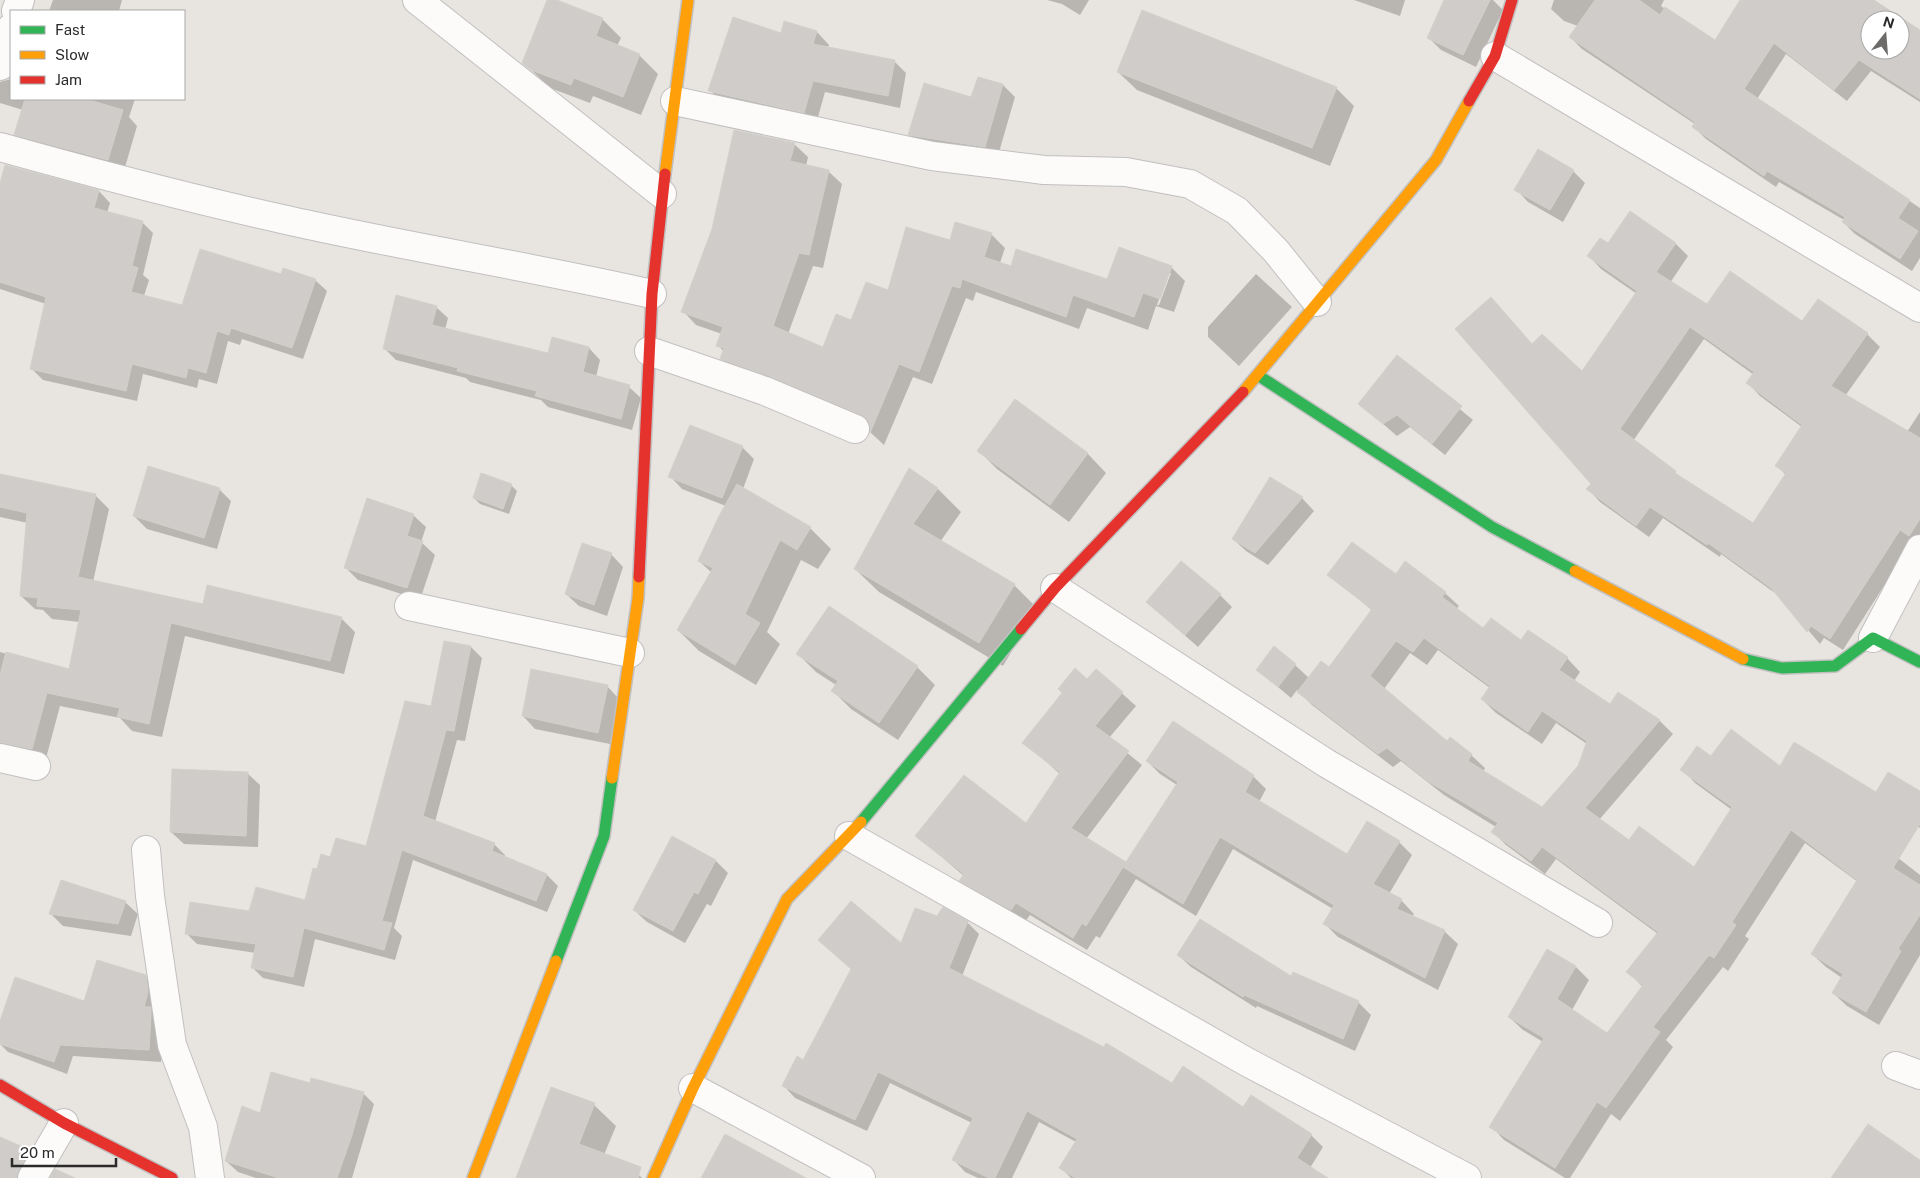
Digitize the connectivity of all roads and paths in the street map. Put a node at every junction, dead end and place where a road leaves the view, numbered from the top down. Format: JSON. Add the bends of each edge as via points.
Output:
{"nodes":[{"id":1,"x":417,"y":0,"type":"edge"},
{"id":2,"x":688,"y":0,"type":"edge"},
{"id":3,"x":1512,"y":0,"type":"edge"},
{"id":4,"x":10,"y":31,"type":"edge"},
{"id":5,"x":1495,"y":56,"type":"junction"},
{"id":6,"x":0,"y":66,"type":"edge"},
{"id":7,"x":675,"y":102,"type":"junction"},
{"id":8,"x":0,"y":147,"type":"edge"},
{"id":9,"x":662,"y":194,"type":"junction"},
{"id":10,"x":652,"y":294,"type":"junction"},
{"id":11,"x":1317,"y":302,"type":"junction"},
{"id":12,"x":1920,"y":308,"type":"edge"},
{"id":13,"x":649,"y":351,"type":"junction"},
{"id":14,"x":1259,"y":376,"type":"junction"},
{"id":15,"x":855,"y":429,"type":"dead end"},
{"id":16,"x":1920,"y":549,"type":"edge"},
{"id":17,"x":1055,"y":588,"type":"junction"},
{"id":18,"x":409,"y":606,"type":"dead end"},
{"id":19,"x":1874,"y":638,"type":"junction"},
{"id":20,"x":630,"y":653,"type":"junction"},
{"id":21,"x":1920,"y":662,"type":"edge"},
{"id":22,"x":0,"y":758,"type":"edge"},
{"id":23,"x":36,"y":766,"type":"dead end"},
{"id":24,"x":849,"y":836,"type":"junction"},
{"id":25,"x":146,"y":850,"type":"dead end"},
{"id":26,"x":1598,"y":923,"type":"dead end"},
{"id":27,"x":0,"y":1085,"type":"edge"},
{"id":28,"x":694,"y":1088,"type":"junction"},
{"id":29,"x":64,"y":1123,"type":"junction"},
{"id":30,"x":32,"y":1178,"type":"edge"},
{"id":31,"x":172,"y":1178,"type":"edge"},
{"id":32,"x":210,"y":1178,"type":"edge"},
{"id":33,"x":473,"y":1178,"type":"edge"},
{"id":34,"x":653,"y":1178,"type":"edge"},
{"id":35,"x":861,"y":1178,"type":"edge"},
{"id":36,"x":1467,"y":1178,"type":"edge"}],
"edges":[{"from":1,"to":9,"type":"street"},
{"from":2,"to":7,"type":"street"},
{"from":3,"to":5,"type":"street"},
{"from":4,"to":6,"type":"street"},
{"from":5,"to":11,"type":"street","via":[[1436,160]]},
{"from":5,"to":12,"type":"street"},
{"from":7,"to":9,"type":"street"},
{"from":7,"to":11,"type":"street","via":[[932,156],[1044,170],[1126,172],[1190,184],[1237,211],[1276,251]]},
{"from":8,"to":10,"type":"street","via":[[282,219]]},
{"from":9,"to":10,"type":"street"},
{"from":10,"to":13,"type":"street"},
{"from":11,"to":14,"type":"street"},
{"from":13,"to":15,"type":"street","via":[[765,391]]},
{"from":13,"to":20,"type":"street","via":[[638,598]]},
{"from":14,"to":17,"type":"street"},
{"from":14,"to":19,"type":"street","via":[[1492,527],[1741,659],[1782,668],[1836,666]]},
{"from":16,"to":19,"type":"street"},
{"from":17,"to":24,"type":"street"},
{"from":17,"to":26,"type":"street","via":[[1326,763]]},
{"from":18,"to":20,"type":"street"},
{"from":19,"to":21,"type":"street"},
{"from":20,"to":33,"type":"street","via":[[604,836]]},
{"from":22,"to":23,"type":"street"},
{"from":24,"to":28,"type":"street","via":[[787,899]]},
{"from":24,"to":36,"type":"street","via":[[1247,1062]]},
{"from":25,"to":32,"type":"street","via":[[172,1045],[203,1127]]},
{"from":27,"to":29,"type":"street"},
{"from":28,"to":34,"type":"street"},
{"from":28,"to":35,"type":"street"},
{"from":29,"to":30,"type":"street"},
{"from":29,"to":31,"type":"street"}]}
